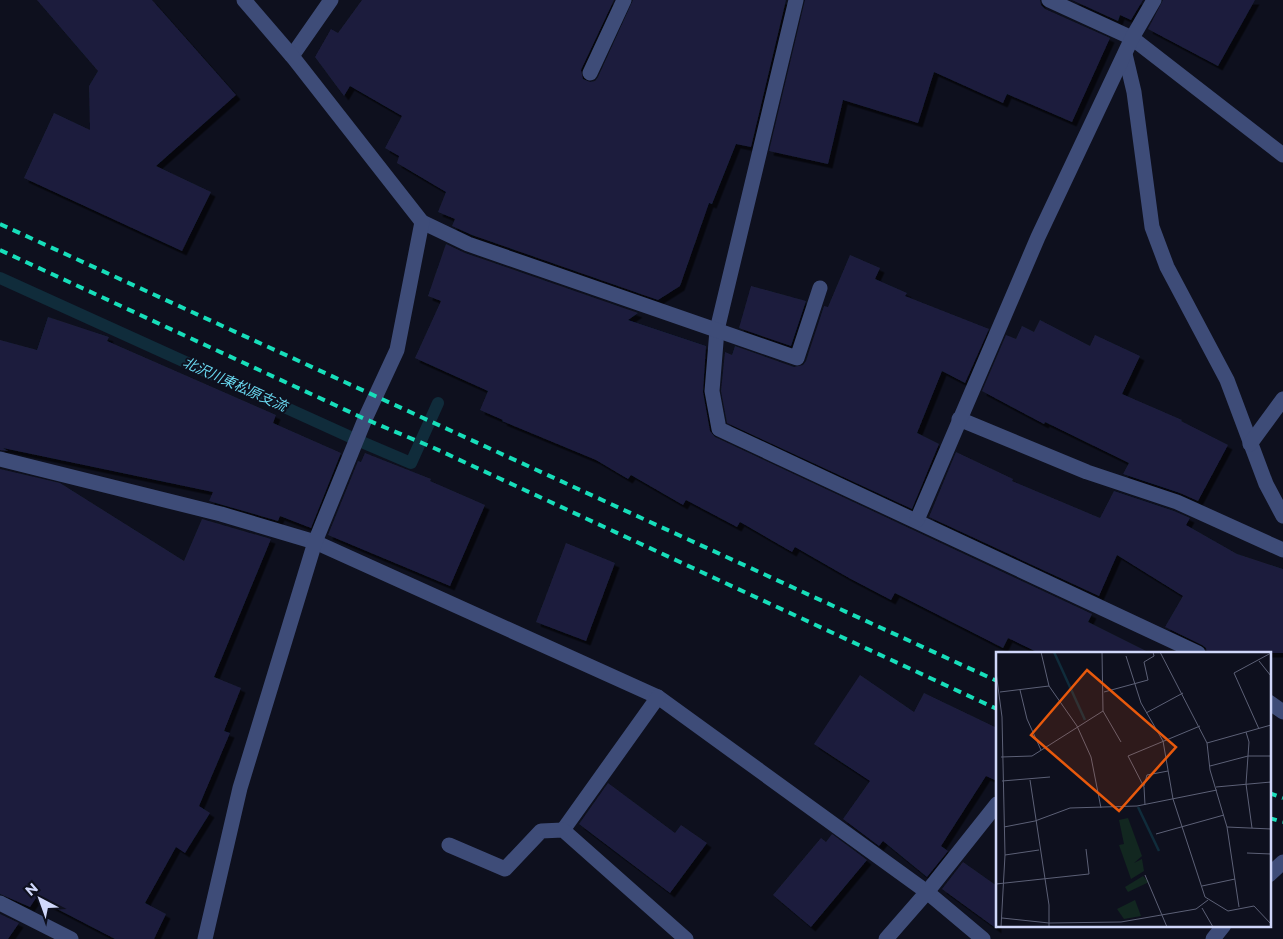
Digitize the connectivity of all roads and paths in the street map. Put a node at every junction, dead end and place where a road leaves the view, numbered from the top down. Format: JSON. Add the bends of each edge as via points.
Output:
{"nodes":[{"id":1,"x":244,"y":0,"type":"edge"},
{"id":2,"x":331,"y":0,"type":"edge"},
{"id":3,"x":624,"y":0,"type":"edge"},
{"id":4,"x":796,"y":0,"type":"edge"},
{"id":5,"x":1048,"y":0,"type":"edge"},
{"id":6,"x":1154,"y":0,"type":"edge"},
{"id":7,"x":1132,"y":38,"type":"junction"},
{"id":8,"x":1125,"y":54,"type":"junction"},
{"id":9,"x":292,"y":56,"type":"junction"},
{"id":10,"x":590,"y":73,"type":"dead end"},
{"id":11,"x":1283,"y":155,"type":"edge"},
{"id":12,"x":422,"y":222,"type":"junction"},
{"id":13,"x":820,"y":288,"type":"dead end"},
{"id":14,"x":717,"y":330,"type":"junction"},
{"id":15,"x":1283,"y":399,"type":"edge"},
{"id":16,"x":959,"y":420,"type":"junction"},
{"id":17,"x":1250,"y":444,"type":"junction"},
{"id":18,"x":0,"y":458,"type":"edge"},
{"id":19,"x":1283,"y":516,"type":"edge"},
{"id":20,"x":917,"y":520,"type":"junction"},
{"id":21,"x":315,"y":542,"type":"junction"},
{"id":22,"x":1283,"y":550,"type":"edge"},
{"id":23,"x":1196,"y":652,"type":"edge"},
{"id":24,"x":658,"y":697,"type":"junction"},
{"id":25,"x":1270,"y":703,"type":"edge"},
{"id":26,"x":1283,"y":712,"type":"edge"},
{"id":27,"x":996,"y":805,"type":"edge"},
{"id":28,"x":564,"y":830,"type":"junction"},
{"id":29,"x":449,"y":845,"type":"dead end"},
{"id":30,"x":1283,"y":862,"type":"edge"},
{"id":31,"x":1270,"y":874,"type":"edge"},
{"id":32,"x":927,"y":892,"type":"junction"},
{"id":33,"x":0,"y":903,"type":"edge"},
{"id":34,"x":1223,"y":926,"type":"edge"},
{"id":35,"x":71,"y":939,"type":"edge"},
{"id":36,"x":205,"y":939,"type":"edge"},
{"id":37,"x":686,"y":939,"type":"edge"},
{"id":38,"x":886,"y":939,"type":"edge"},
{"id":39,"x":983,"y":939,"type":"edge"},
{"id":40,"x":1213,"y":939,"type":"edge"}],
"edges":[{"from":1,"to":9,"type":"street"},
{"from":2,"to":9,"type":"street"},
{"from":3,"to":10,"type":"street"},
{"from":4,"to":14,"type":"street"},
{"from":5,"to":7,"type":"street"},
{"from":6,"to":7,"type":"street"},
{"from":7,"to":8,"type":"street"},
{"from":7,"to":11,"type":"street"},
{"from":8,"to":16,"type":"street","via":[[1038,237]]},
{"from":8,"to":17,"type":"street","via":[[1134,92],[1152,227],[1166,267],[1227,380]]},
{"from":9,"to":12,"type":"street"},
{"from":12,"to":14,"type":"street","via":[[468,244]]},
{"from":12,"to":21,"type":"street","via":[[397,350]]},
{"from":13,"to":14,"type":"street","via":[[797,358]]},
{"from":14,"to":20,"type":"street","via":[[712,392],[718,429]]},
{"from":15,"to":17,"type":"street"},
{"from":16,"to":20,"type":"street"},
{"from":16,"to":22,"type":"street","via":[[1087,472],[1177,502]]},
{"from":17,"to":19,"type":"street"},
{"from":18,"to":21,"type":"street","via":[[221,514]]},
{"from":20,"to":23,"type":"street"},
{"from":21,"to":24,"type":"street"},
{"from":21,"to":36,"type":"street","via":[[240,788]]},
{"from":24,"to":28,"type":"street"},
{"from":24,"to":32,"type":"street"},
{"from":25,"to":26,"type":"street"},
{"from":27,"to":32,"type":"street"},
{"from":28,"to":29,"type":"street","via":[[541,831],[505,869]]},
{"from":28,"to":37,"type":"street"},
{"from":30,"to":31,"type":"street"},
{"from":32,"to":38,"type":"street"},
{"from":32,"to":39,"type":"street"},
{"from":33,"to":35,"type":"street"},
{"from":34,"to":40,"type":"street"}]}
